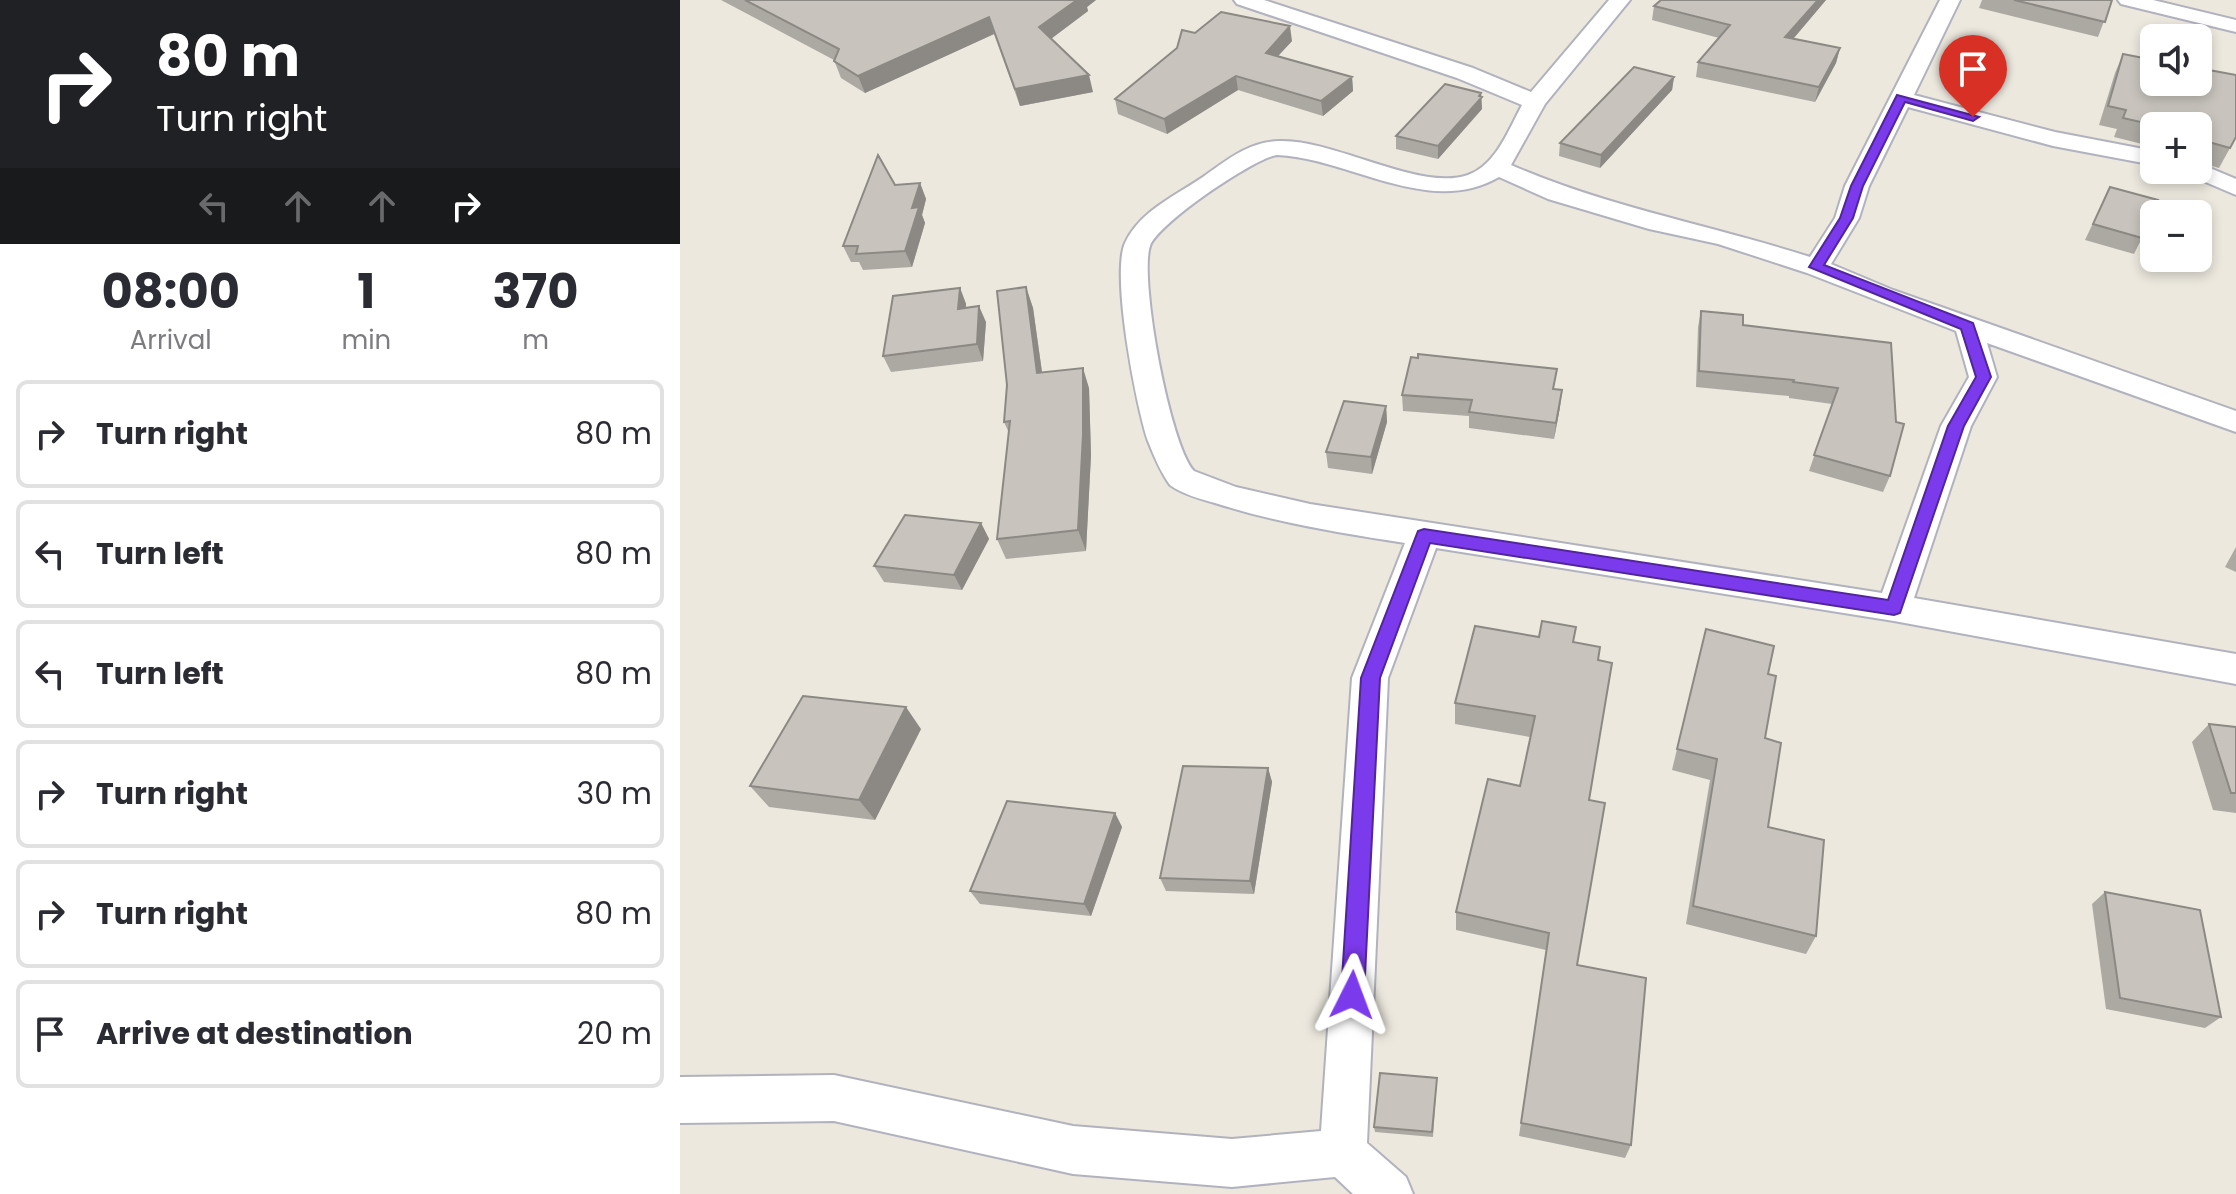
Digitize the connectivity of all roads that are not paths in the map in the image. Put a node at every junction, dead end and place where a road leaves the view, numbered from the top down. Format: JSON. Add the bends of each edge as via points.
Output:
{"nodes":[{"id":1,"x":1244,"y":0,"type":"edge"},
{"id":2,"x":1620,"y":0,"type":"edge"},
{"id":3,"x":1950,"y":0,"type":"edge"},
{"id":4,"x":2128,"y":0,"type":"edge"},
{"id":5,"x":1288,"y":6,"type":"edge"},
{"id":6,"x":2236,"y":26,"type":"edge"},
{"id":7,"x":1901,"y":98,"type":"junction"},
{"id":8,"x":1535,"y":102,"type":"junction"},
{"id":9,"x":2140,"y":155,"type":"edge"},
{"id":10,"x":1498,"y":168,"type":"junction"},
{"id":11,"x":2212,"y":177,"type":"edge"},
{"id":12,"x":2236,"y":188,"type":"edge"},
{"id":13,"x":1816,"y":267,"type":"junction"},
{"id":14,"x":1968,"y":326,"type":"junction"},
{"id":15,"x":2236,"y":422,"type":"edge"},
{"id":16,"x":1424,"y":535,"type":"junction"},
{"id":17,"x":1894,"y":608,"type":"junction"},
{"id":18,"x":2236,"y":669,"type":"edge"},
{"id":19,"x":680,"y":1100,"type":"edge"},
{"id":20,"x":1343,"y":1153,"type":"junction"},
{"id":21,"x":1389,"y":1194,"type":"edge"}],
"edges":[{"from":1,"to":5,"type":"street"},
{"from":2,"to":8,"type":"street"},
{"from":3,"to":7,"type":"street"},
{"from":4,"to":6,"type":"street"},
{"from":5,"to":8,"type":"street"},
{"from":7,"to":9,"type":"street","via":[[2053,139]]},
{"from":7,"to":13,"type":"street","via":[[1857,186],[1847,218]]},
{"from":8,"to":10,"type":"street"},
{"from":10,"to":13,"type":"street","via":[[1557,194]]},
{"from":10,"to":16,"type":"street","via":[[1453,186],[1302,150],[1259,150],[1157,216],[1135,249],[1134,289],[1163,445],[1183,479],[1241,502]]},
{"from":11,"to":12,"type":"street"},
{"from":13,"to":14,"type":"street"},
{"from":14,"to":15,"type":"street"},
{"from":14,"to":17,"type":"street","via":[[1983,377],[1956,426]]},
{"from":16,"to":17,"type":"street"},
{"from":16,"to":20,"type":"street","via":[[1370,678]]},
{"from":17,"to":18,"type":"street"},
{"from":19,"to":20,"type":"street","via":[[834,1098],[1073,1150],[1216,1162]]},
{"from":20,"to":21,"type":"street"}]}
